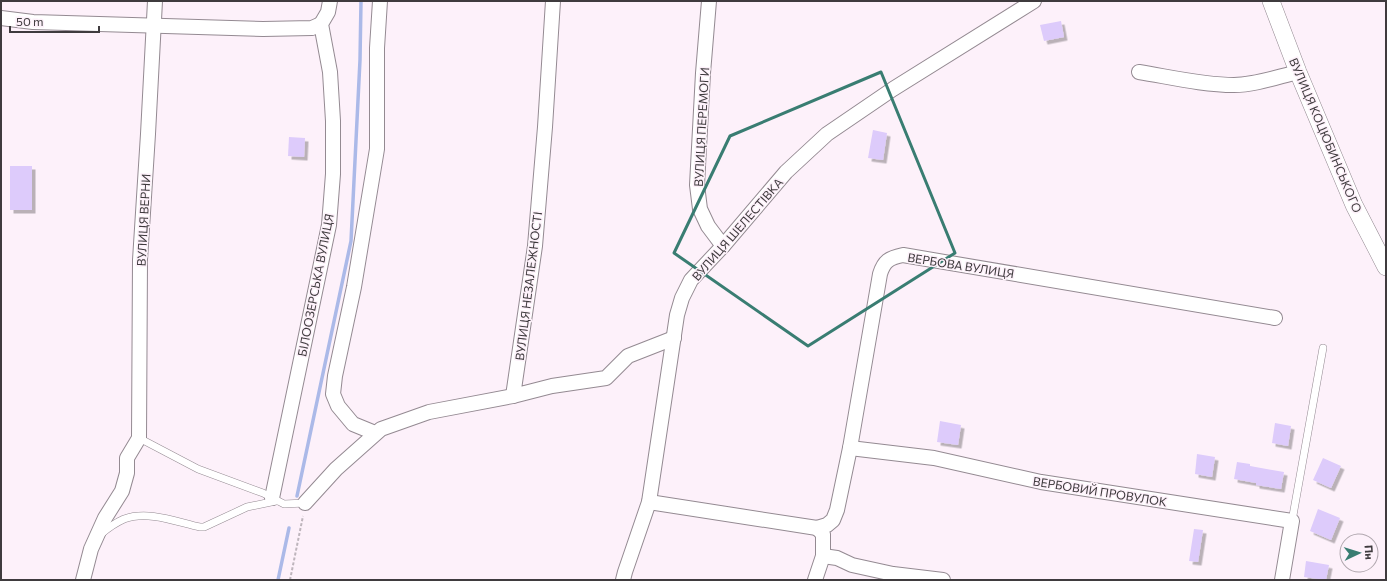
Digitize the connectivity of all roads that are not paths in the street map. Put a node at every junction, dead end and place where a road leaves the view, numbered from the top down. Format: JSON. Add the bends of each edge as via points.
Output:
{"nodes":[{"id":1,"x":154,"y":1,"type":"edge"},
{"id":2,"x":330,"y":1,"type":"edge"},
{"id":3,"x":380,"y":1,"type":"edge"},
{"id":4,"x":553,"y":1,"type":"edge"},
{"id":5,"x":709,"y":1,"type":"edge"},
{"id":6,"x":1034,"y":1,"type":"edge"},
{"id":7,"x":1271,"y":1,"type":"edge"},
{"id":8,"x":1,"y":18,"type":"edge"},
{"id":9,"x":321,"y":24,"type":"junction"},
{"id":10,"x":154,"y":26,"type":"junction"},
{"id":11,"x":1139,"y":72,"type":"dead end"},
{"id":12,"x":1298,"y":72,"type":"junction"},
{"id":13,"x":723,"y":246,"type":"junction"},
{"id":14,"x":1386,"y":268,"type":"edge"},
{"id":15,"x":1275,"y":318,"type":"dead end"},
{"id":16,"x":674,"y":338,"type":"junction"},
{"id":17,"x":1323,"y":348,"type":"dead end"},
{"id":18,"x":513,"y":396,"type":"junction"},
{"id":19,"x":375,"y":433,"type":"junction"},
{"id":20,"x":139,"y":438,"type":"junction"},
{"id":21,"x":850,"y":448,"type":"junction"},
{"id":22,"x":278,"y":501,"type":"junction"},
{"id":23,"x":649,"y":502,"type":"junction"},
{"id":24,"x":305,"y":503,"type":"joint"},
{"id":25,"x":1292,"y":521,"type":"junction"},
{"id":26,"x":817,"y":528,"type":"junction"},
{"id":27,"x":96,"y":538,"type":"junction"},
{"id":28,"x":823,"y":556,"type":"junction"},
{"id":29,"x":83,"y":580,"type":"edge"},
{"id":30,"x":624,"y":580,"type":"edge"},
{"id":31,"x":815,"y":580,"type":"edge"},
{"id":32,"x":943,"y":580,"type":"edge"},
{"id":33,"x":1282,"y":580,"type":"edge"}],
"edges":[{"from":1,"to":10,"type":"street","name":"ВУЛИЦЯ ВЕРНИ"},
{"from":2,"to":9,"type":"street","via":[[328,12]]},
{"from":3,"to":19,"type":"street","via":[[377,48],[377,149],[333,394],[338,406],[353,424]]},
{"from":4,"to":18,"type":"street","name":"ВУЛИЦЯ НЕЗАЛЕЖНОСТІ","via":[[535,246]]},
{"from":5,"to":13,"type":"street","name":"ВУЛИЦЯ ПЕРЕМОГИ","via":[[696,185],[700,209],[708,226]]},
{"from":6,"to":13,"type":"street","name":"ВУЛИЦЯ ШЕЛЕСТІВКА","via":[[893,89],[827,134],[786,172]]},
{"from":7,"to":12,"type":"street","name":"ВУЛИЦЯ КОЦЮБИНСЬКОГО"},
{"from":8,"to":10,"type":"street","via":[[33,22]]},
{"from":9,"to":10,"type":"street","via":[[312,28]]},
{"from":9,"to":22,"type":"street","name":"БІЛООЗЕРСЬКА ВУЛИЦЯ","via":[[330,72],[333,121],[333,174],[329,225]]},
{"from":10,"to":20,"type":"street","name":"ВУЛИЦЯ ВЕРНИ","via":[[140,260]]},
{"from":11,"to":12,"type":"street","via":[[1235,85]]},
{"from":12,"to":14,"type":"street","name":"ВУЛИЦЯ КОЦЮБИНСЬКОГО","via":[[1354,205]]},
{"from":13,"to":16,"type":"street","name":"ВУЛИЦЯ ШЕЛЕСТІВКА","via":[[691,280],[682,298]]},
{"from":15,"to":21,"type":"street","name":"ВЕРБОВА ВУЛИЦЯ","via":[[903,255],[892,258],[883,265],[880,274]]},
{"from":16,"to":18,"type":"street","via":[[628,356],[606,378],[552,386]]},
{"from":16,"to":23,"type":"street","name":"ВУЛИЦЯ ШЕЛЕСТІВКА"},
{"from":17,"to":25,"type":"lane"},
{"from":18,"to":19,"type":"street","via":[[429,412],[402,420]]},
{"from":19,"to":24,"type":"street","via":[[336,469]]},
{"from":20,"to":22,"type":"lane","via":[[198,470]]},
{"from":20,"to":27,"type":"street","via":[[128,458],[122,491]]},
{"from":21,"to":25,"type":"street","name":"ВЕРБОВИЙ ПРОВУЛОК","via":[[934,458],[1041,482]]},
{"from":21,"to":26,"type":"street","name":"ВЕРБОВА ВУЛИЦЯ","via":[[833,520]]},
{"from":22,"to":24,"type":"lane"},
{"from":22,"to":27,"type":"lane","via":[[246,507],[200,527],[143,516],[126,519],[114,524]]},
{"from":23,"to":26,"type":"street"},
{"from":23,"to":30,"type":"street","name":"ВУЛИЦЯ ШЕЛЕСТІВКА"},
{"from":25,"to":33,"type":"street"},
{"from":26,"to":28,"type":"street","via":[[823,534]]},
{"from":27,"to":29,"type":"street"},
{"from":28,"to":31,"type":"street"},
{"from":28,"to":32,"type":"street","via":[[893,574]]}]}
